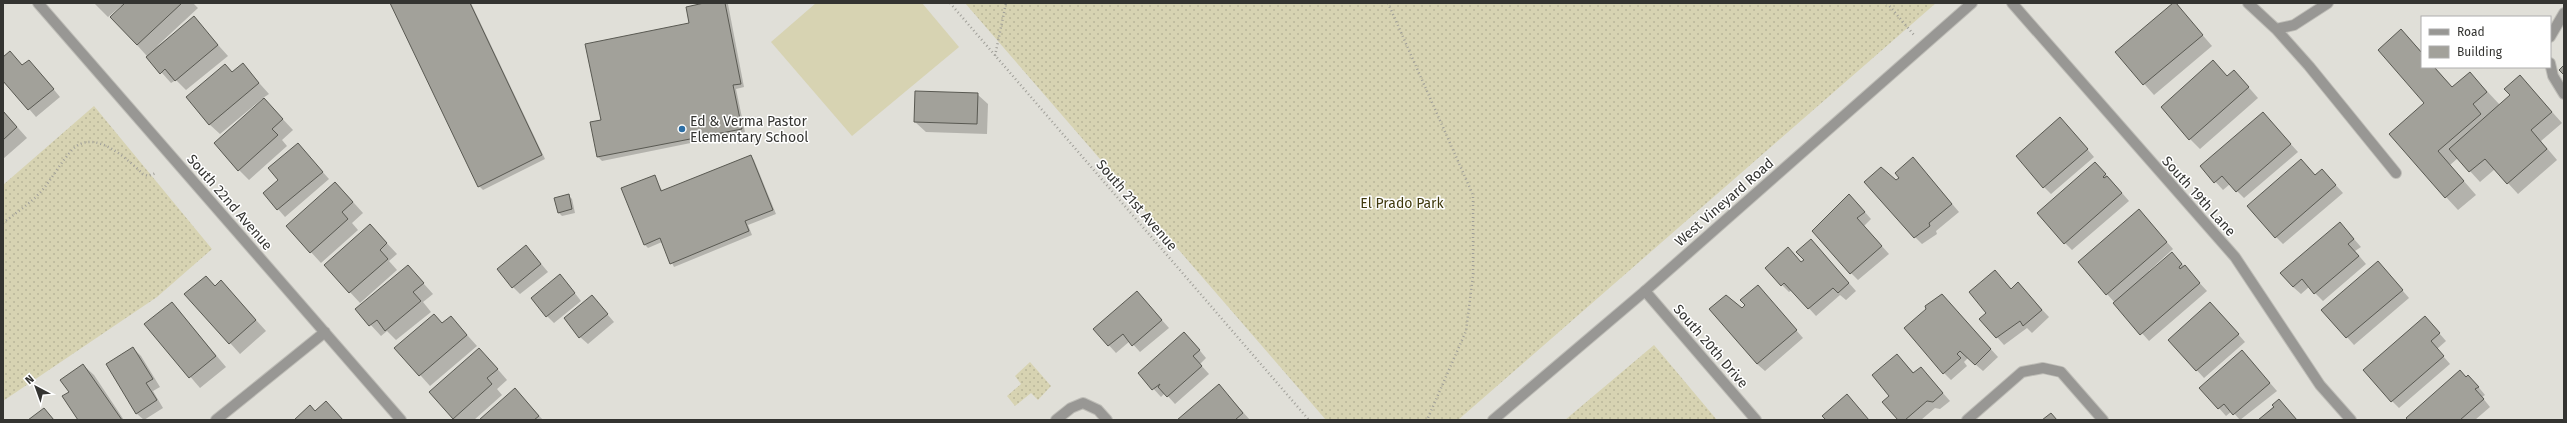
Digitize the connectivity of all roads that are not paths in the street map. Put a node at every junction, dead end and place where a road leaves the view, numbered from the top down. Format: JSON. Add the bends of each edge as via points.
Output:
{"nodes":[{"id":1,"x":38,"y":3,"type":"edge"},
{"id":2,"x":1972,"y":3,"type":"edge"},
{"id":3,"x":2012,"y":3,"type":"edge"},
{"id":4,"x":2248,"y":3,"type":"edge"},
{"id":5,"x":2328,"y":3,"type":"edge"},
{"id":6,"x":2564,"y":13,"type":"edge"},
{"id":7,"x":2276,"y":29,"type":"junction"},
{"id":8,"x":2551,"y":35,"type":"edge"},
{"id":9,"x":2551,"y":67,"type":"edge"},
{"id":10,"x":2564,"y":94,"type":"edge"},
{"id":11,"x":2396,"y":173,"type":"dead end"},
{"id":12,"x":1644,"y":291,"type":"junction"},
{"id":13,"x":325,"y":332,"type":"junction"},
{"id":14,"x":216,"y":420,"type":"edge"},
{"id":15,"x":401,"y":420,"type":"edge"},
{"id":16,"x":1056,"y":420,"type":"edge"},
{"id":17,"x":1107,"y":420,"type":"edge"},
{"id":18,"x":1492,"y":420,"type":"edge"},
{"id":19,"x":1756,"y":420,"type":"edge"},
{"id":20,"x":1966,"y":420,"type":"edge"},
{"id":21,"x":2103,"y":420,"type":"edge"},
{"id":22,"x":2351,"y":420,"type":"edge"}],
"edges":[{"from":1,"to":13,"type":"street","name":"South 22nd Avenue"},
{"from":2,"to":12,"type":"street","name":"West Vineyard Road"},
{"from":3,"to":22,"type":"street","name":"South 19th Lane","via":[[2235,257],[2320,385]]},
{"from":4,"to":7,"type":"street"},
{"from":5,"to":7,"type":"street","via":[[2294,25]]},
{"from":6,"to":8,"type":"street"},
{"from":7,"to":11,"type":"street"},
{"from":9,"to":10,"type":"street","via":[[2553,76]]},
{"from":12,"to":18,"type":"street","name":"West Vineyard Road"},
{"from":12,"to":19,"type":"street","name":"South 20th Drive"},
{"from":13,"to":14,"type":"street"},
{"from":13,"to":15,"type":"street","name":"South 22nd Avenue"},
{"from":16,"to":17,"type":"street","via":[[1071,408],[1083,403],[1098,410]]},
{"from":20,"to":21,"type":"street","via":[[2022,372],[2043,368],[2061,372]]}]}
